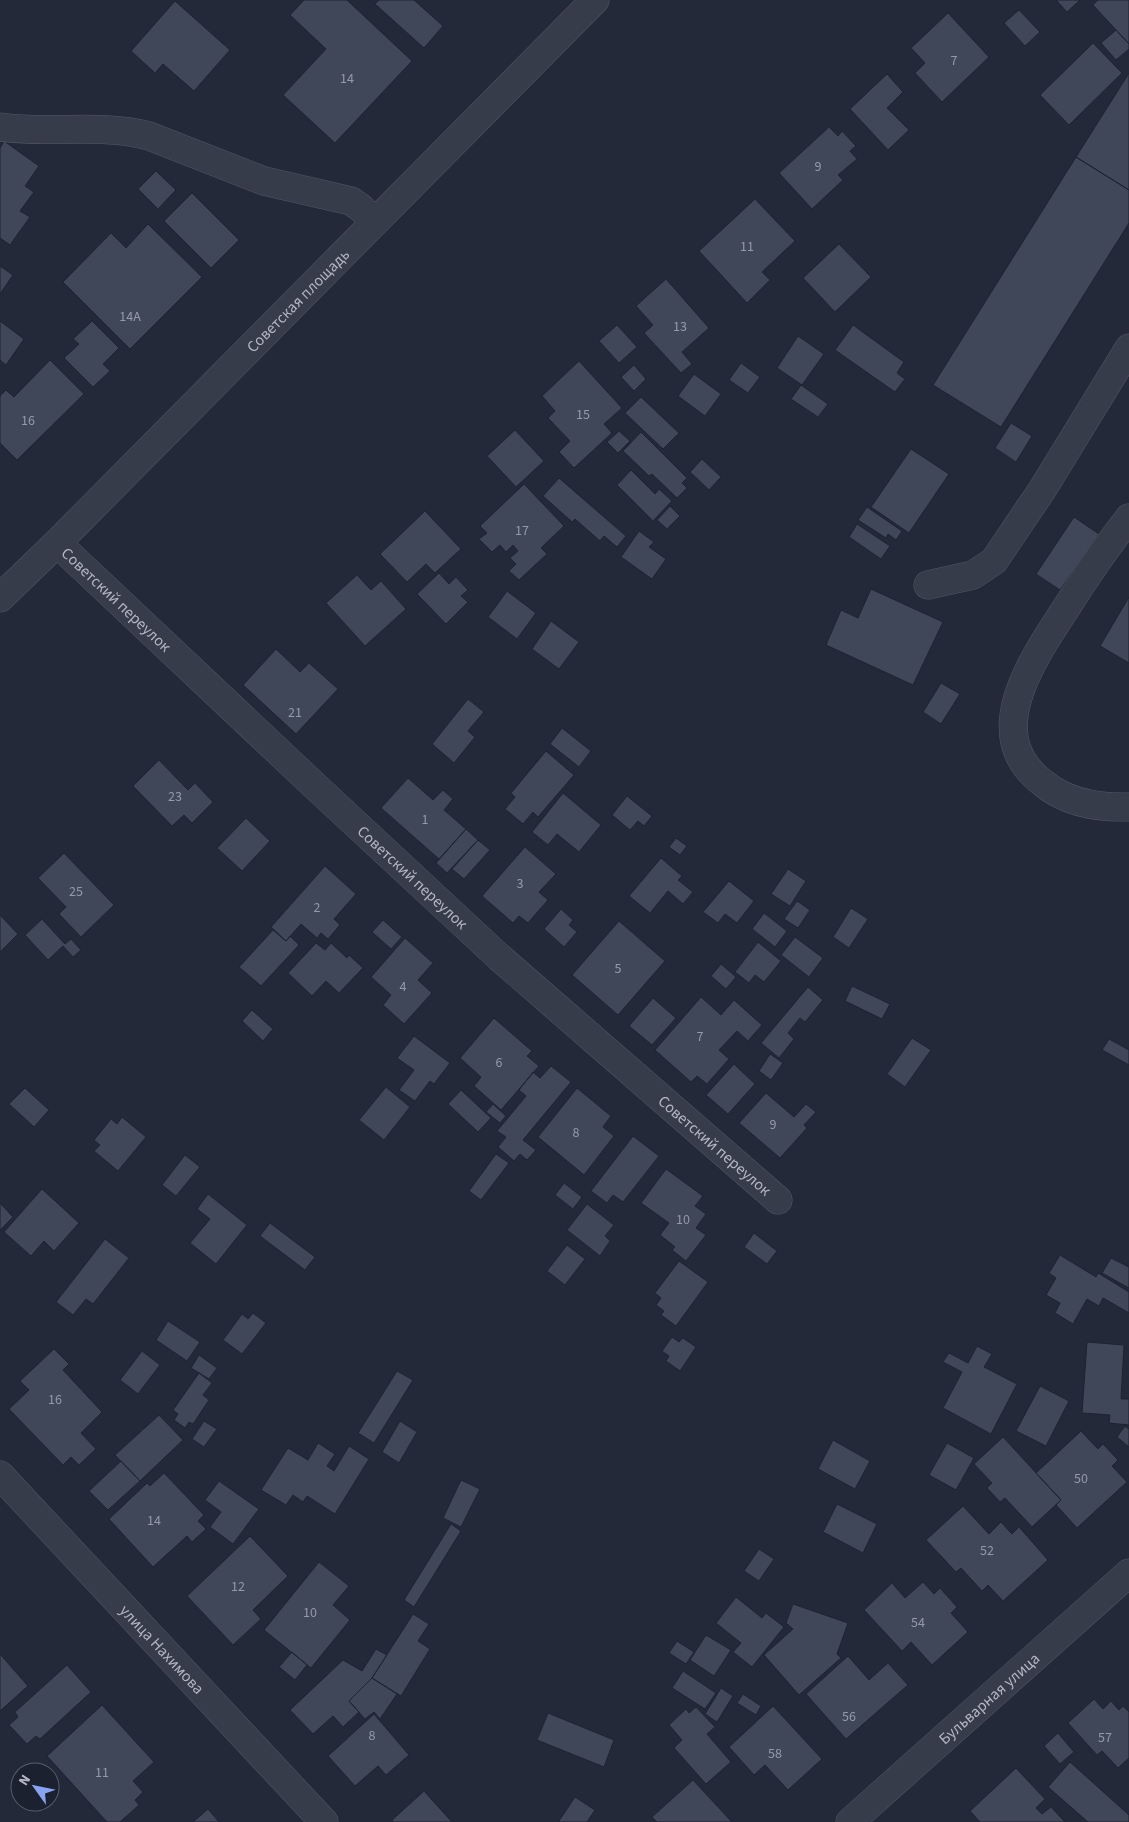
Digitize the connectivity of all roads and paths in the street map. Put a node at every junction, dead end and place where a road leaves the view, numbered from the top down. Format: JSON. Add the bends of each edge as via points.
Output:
{"nodes":[{"id":1,"x":595,"y":0,"type":"edge"},
{"id":2,"x":0,"y":127,"type":"edge"},
{"id":3,"x":375,"y":222,"type":"junction"},
{"id":4,"x":1129,"y":348,"type":"edge"},
{"id":5,"x":1129,"y":518,"type":"edge"},
{"id":6,"x":57,"y":543,"type":"junction"},
{"id":7,"x":928,"y":585,"type":"dead end"},
{"id":8,"x":0,"y":598,"type":"edge"},
{"id":9,"x":1129,"y":807,"type":"edge"},
{"id":10,"x":778,"y":1200,"type":"dead end"},
{"id":11,"x":0,"y":1474,"type":"edge"},
{"id":12,"x":1129,"y":1573,"type":"edge"},
{"id":13,"x":324,"y":1822,"type":"edge"},
{"id":14,"x":850,"y":1822,"type":"edge"}],
"edges":[{"from":1,"to":3,"type":"street","name":"Советская площадь"},
{"from":2,"to":3,"type":"street","via":[[22,130],[115,129],[149,136],[264,181],[350,202]]},
{"from":3,"to":6,"type":"street","name":"Советская площадь"},
{"from":4,"to":7,"type":"street","via":[[1042,490],[994,561],[973,575]]},
{"from":5,"to":9,"type":"street","via":[[1110,541],[1027,672],[1013,725],[1014,744],[1022,762],[1032,776],[1051,790],[1092,805]]},
{"from":6,"to":8,"type":"street","name":"Советская площадь"},
{"from":6,"to":10,"type":"street","name":"Советский переулок","via":[[499,957]]},
{"from":11,"to":13,"type":"street","name":"улица Нахимова"},
{"from":12,"to":14,"type":"street","name":"Бульварная улица"}]}
